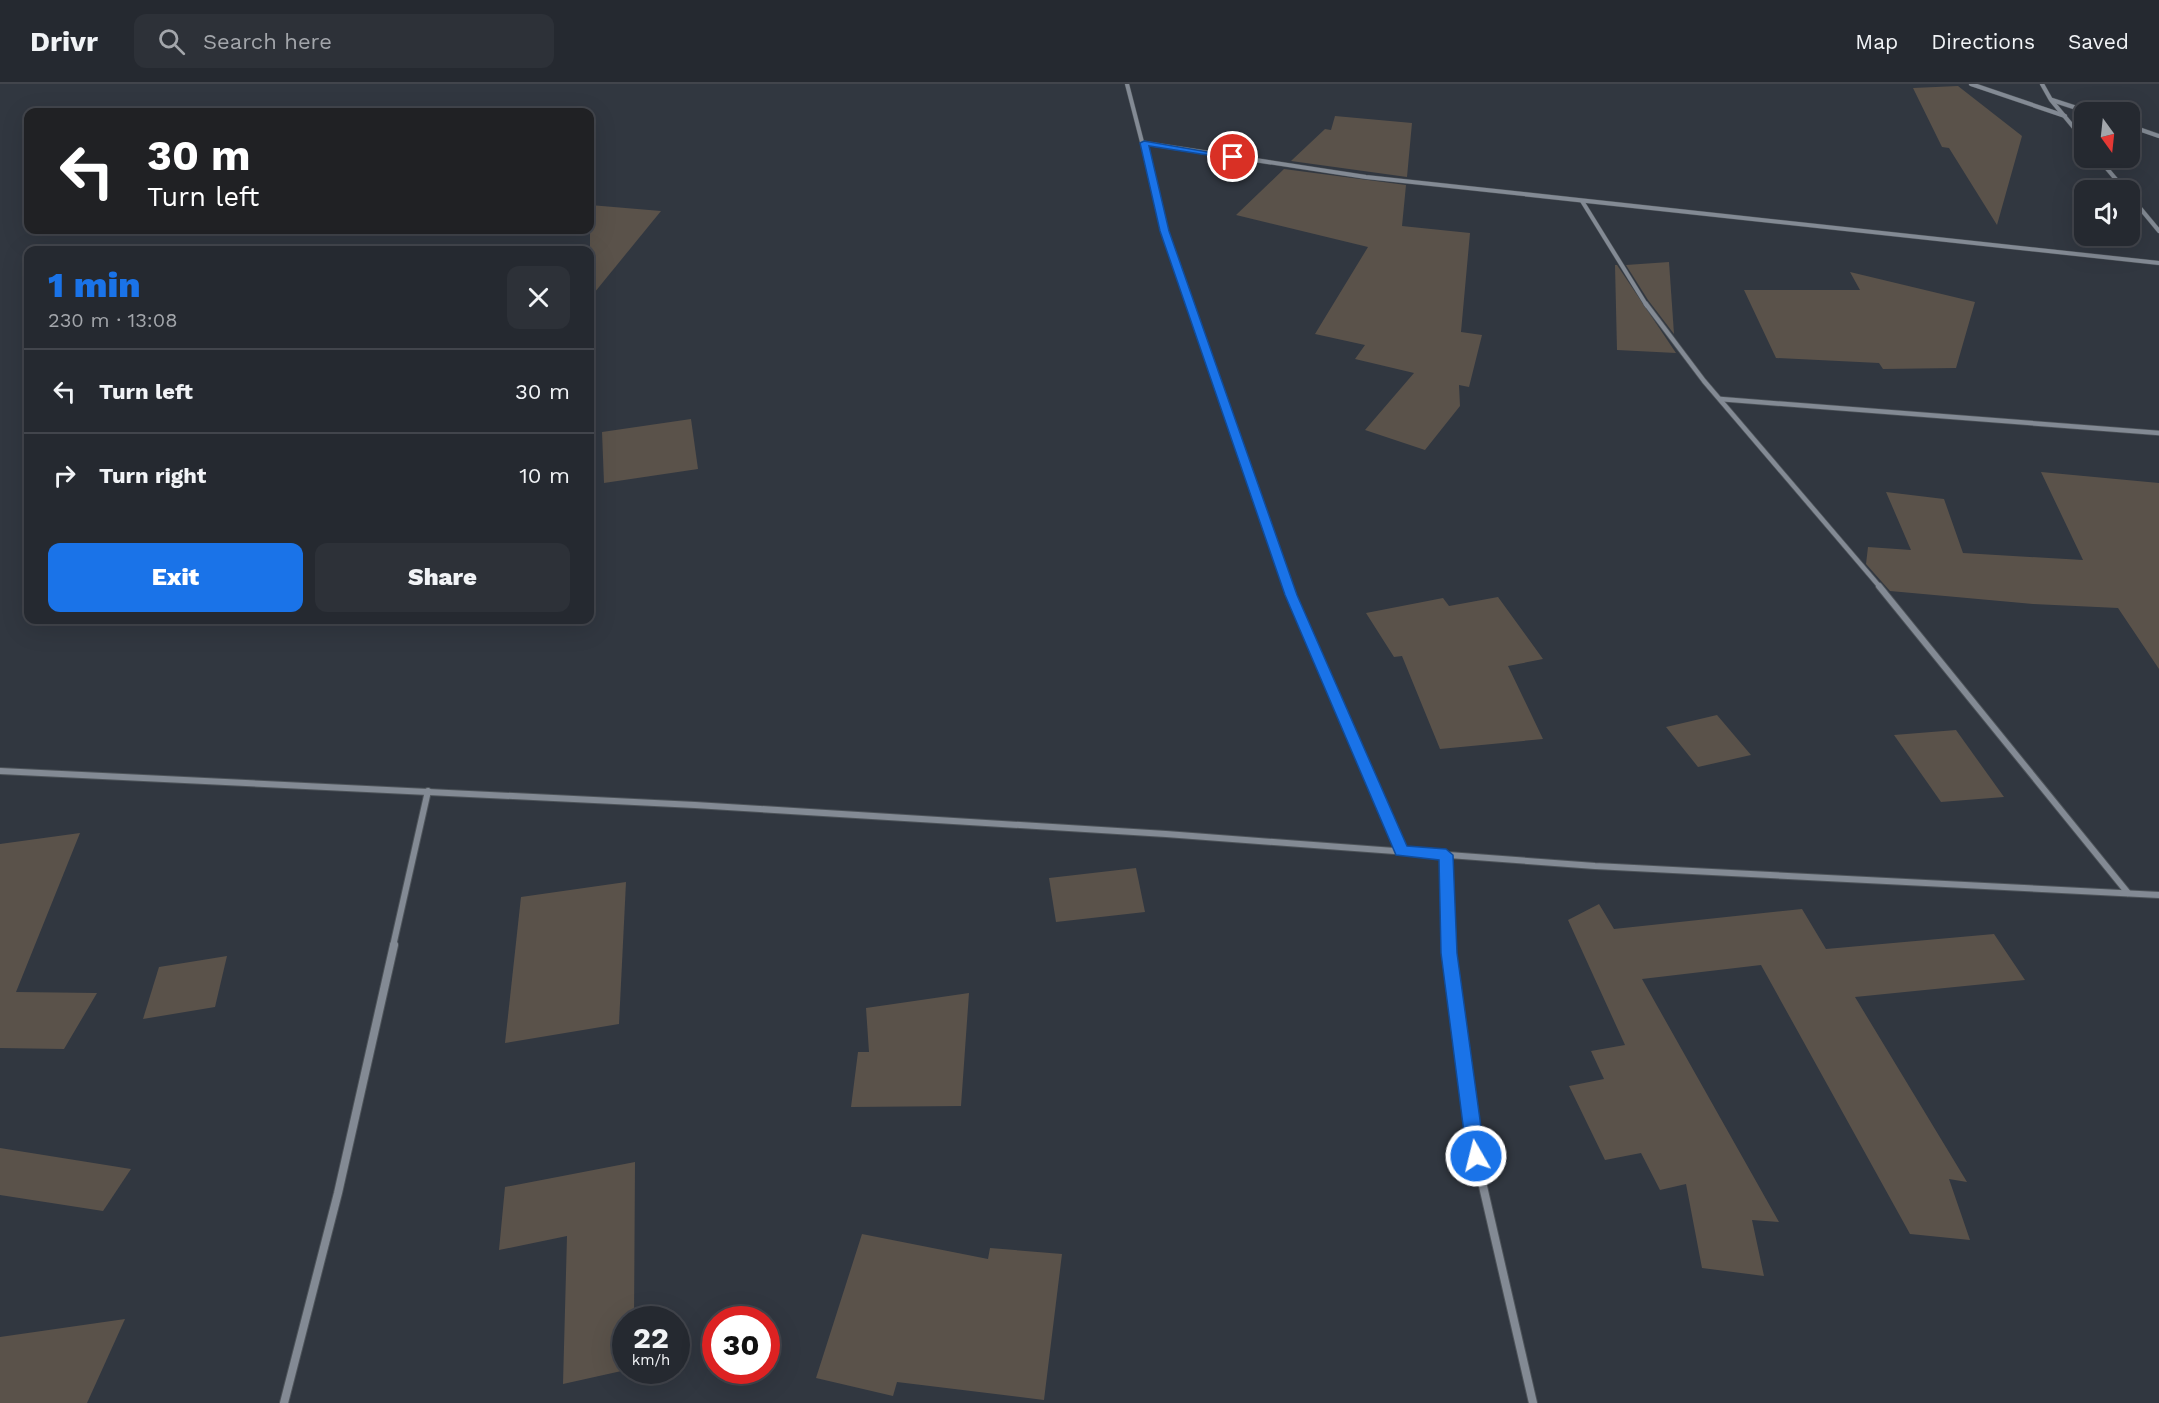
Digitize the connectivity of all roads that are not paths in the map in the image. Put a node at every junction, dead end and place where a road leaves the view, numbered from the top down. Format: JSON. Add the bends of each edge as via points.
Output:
{"nodes":[{"id":1,"x":1127,"y":84,"type":"edge"},
{"id":2,"x":1971,"y":84,"type":"edge"},
{"id":3,"x":2042,"y":84,"type":"edge"},
{"id":4,"x":2051,"y":100,"type":"junction"},
{"id":5,"x":2074,"y":107,"type":"edge"},
{"id":6,"x":2065,"y":116,"type":"junction"},
{"id":7,"x":2074,"y":127,"type":"edge"},
{"id":8,"x":2140,"y":129,"type":"edge"},
{"id":9,"x":2159,"y":136,"type":"edge"},
{"id":10,"x":1144,"y":143,"type":"junction"},
{"id":11,"x":2107,"y":168,"type":"edge"},
{"id":12,"x":2117,"y":180,"type":"edge"},
{"id":13,"x":1582,"y":201,"type":"junction"},
{"id":14,"x":2140,"y":208,"type":"edge"},
{"id":15,"x":2159,"y":231,"type":"edge"},
{"id":16,"x":2159,"y":263,"type":"edge"},
{"id":17,"x":1720,"y":399,"type":"junction"},
{"id":18,"x":2159,"y":433,"type":"edge"},
{"id":19,"x":0,"y":771,"type":"edge"},
{"id":20,"x":428,"y":791,"type":"junction"},
{"id":21,"x":1402,"y":851,"type":"junction"},
{"id":22,"x":1446,"y":855,"type":"junction"},
{"id":23,"x":2128,"y":893,"type":"junction"},
{"id":24,"x":2159,"y":895,"type":"edge"},
{"id":25,"x":284,"y":1403,"type":"edge"},
{"id":26,"x":1533,"y":1403,"type":"edge"}],
"edges":[{"from":1,"to":10,"type":"street"},
{"from":2,"to":6,"type":"street"},
{"from":3,"to":4,"type":"street"},
{"from":4,"to":5,"type":"street"},
{"from":4,"to":6,"type":"street"},
{"from":6,"to":7,"type":"street"},
{"from":8,"to":9,"type":"street"},
{"from":10,"to":13,"type":"street","via":[[1366,177]]},
{"from":10,"to":21,"type":"street","via":[[1165,231],[1291,595]]},
{"from":11,"to":12,"type":"street"},
{"from":13,"to":16,"type":"street"},
{"from":13,"to":17,"type":"street","via":[[1634,288]]},
{"from":14,"to":15,"type":"street"},
{"from":17,"to":18,"type":"street"},
{"from":17,"to":23,"type":"street","via":[[1915,628]]},
{"from":19,"to":20,"type":"street"},
{"from":20,"to":21,"type":"street"},
{"from":20,"to":25,"type":"street","via":[[338,1193]]},
{"from":21,"to":22,"type":"street"},
{"from":22,"to":23,"type":"street"},
{"from":22,"to":26,"type":"street","via":[[1449,953],[1476,1156]]},
{"from":23,"to":24,"type":"street"}]}
